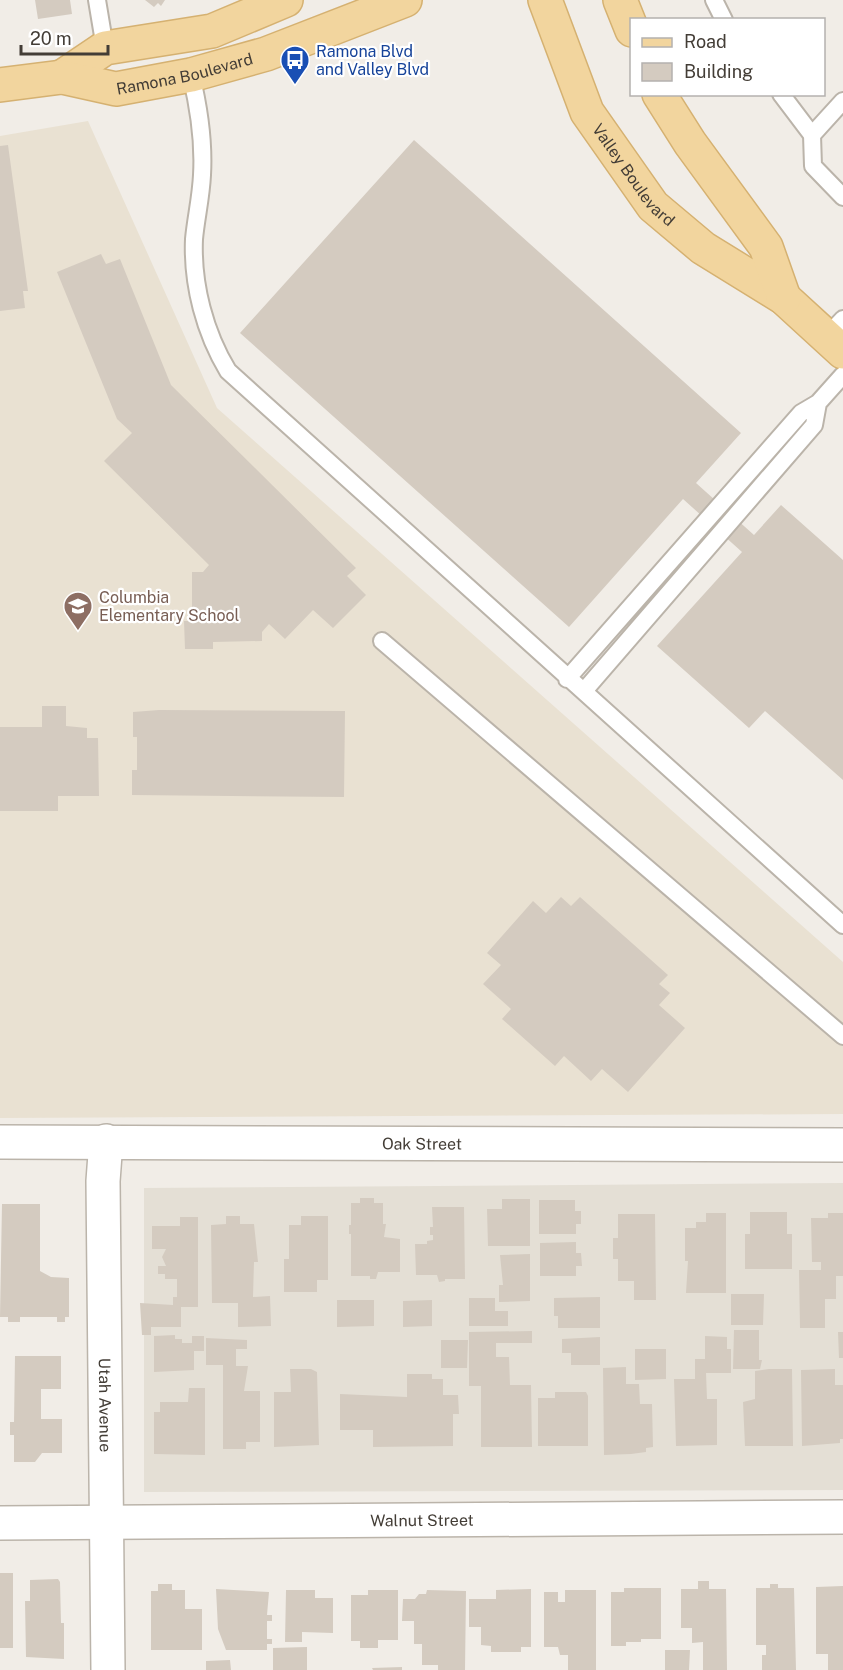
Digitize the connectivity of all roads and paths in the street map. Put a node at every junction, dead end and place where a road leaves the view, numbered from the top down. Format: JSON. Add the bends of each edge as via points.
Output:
{"nodes":[{"id":1,"x":97,"y":0,"type":"edge"},
{"id":2,"x":285,"y":0,"type":"edge"},
{"id":3,"x":405,"y":0,"type":"edge"},
{"id":4,"x":545,"y":0,"type":"edge"},
{"id":5,"x":620,"y":0,"type":"edge"},
{"id":6,"x":714,"y":0,"type":"edge"},
{"id":7,"x":723,"y":18,"type":"edge"},
{"id":8,"x":630,"y":25,"type":"edge"},
{"id":9,"x":105,"y":48,"type":"junction"},
{"id":10,"x":191,"y":75,"type":"junction"},
{"id":11,"x":62,"y":76,"type":"junction"},
{"id":12,"x":0,"y":85,"type":"edge"},
{"id":13,"x":661,"y":96,"type":"edge"},
{"id":14,"x":783,"y":96,"type":"edge"},
{"id":15,"x":843,"y":101,"type":"edge"},
{"id":16,"x":812,"y":135,"type":"junction"},
{"id":17,"x":843,"y":197,"type":"edge"},
{"id":18,"x":784,"y":297,"type":"junction"},
{"id":19,"x":837,"y":336,"type":"edge"},
{"id":20,"x":843,"y":375,"type":"edge"},
{"id":21,"x":818,"y":404,"type":"junction"},
{"id":22,"x":382,"y":641,"type":"dead end"},
{"id":23,"x":567,"y":679,"type":"junction"},
{"id":24,"x":584,"y":691,"type":"junction"},
{"id":25,"x":843,"y":925,"type":"edge"},
{"id":26,"x":843,"y":1036,"type":"edge"},
{"id":27,"x":106,"y":1141,"type":"junction"},
{"id":28,"x":0,"y":1142,"type":"edge"},
{"id":29,"x":843,"y":1145,"type":"edge"},
{"id":30,"x":843,"y":1517,"type":"edge"},
{"id":31,"x":0,"y":1523,"type":"edge"},
{"id":32,"x":106,"y":1523,"type":"junction"},
{"id":33,"x":108,"y":1670,"type":"edge"}],
"edges":[{"from":1,"to":9,"type":"lane"},
{"from":2,"to":9,"type":"main road","name":"Ramona Boulevard","via":[[212,31]]},
{"from":3,"to":10,"type":"main road","name":"Ramona Boulevard","via":[[266,54]]},
{"from":4,"to":18,"type":"main road","name":"Valley Boulevard","via":[[587,112],[653,206],[703,248]]},
{"from":5,"to":8,"type":"main road"},
{"from":6,"to":7,"type":"lane"},
{"from":9,"to":11,"type":"main road","name":"Ramona Boulevard"},
{"from":10,"to":11,"type":"main road","name":"Ramona Boulevard","via":[[116,89]]},
{"from":10,"to":23,"type":"lane","via":[[201,121],[202,153],[194,240],[195,276],[218,355],[228,371]]},
{"from":11,"to":12,"type":"main road","name":"Ramona Boulevard"},
{"from":13,"to":18,"type":"main road","name":"Valley Boulevard","via":[[690,143],[766,247]]},
{"from":14,"to":16,"type":"lane"},
{"from":15,"to":16,"type":"lane"},
{"from":16,"to":17,"type":"lane","via":[[813,166]]},
{"from":18,"to":19,"type":"main road","name":"Valley Boulevard"},
{"from":20,"to":21,"type":"lane"},
{"from":21,"to":23,"type":"lane","via":[[801,414]]},
{"from":21,"to":24,"type":"lane","via":[[814,424]]},
{"from":22,"to":26,"type":"lane"},
{"from":23,"to":24,"type":"lane"},
{"from":24,"to":25,"type":"lane"},
{"from":27,"to":28,"type":"street","name":"Oak Street"},
{"from":27,"to":29,"type":"street","name":"Oak Street"},
{"from":27,"to":32,"type":"street","name":"Utah Avenue"},
{"from":30,"to":32,"type":"street","name":"Walnut Street"},
{"from":31,"to":32,"type":"street","name":"Walnut Street"},
{"from":32,"to":33,"type":"street","name":"Utah Avenue"}]}
